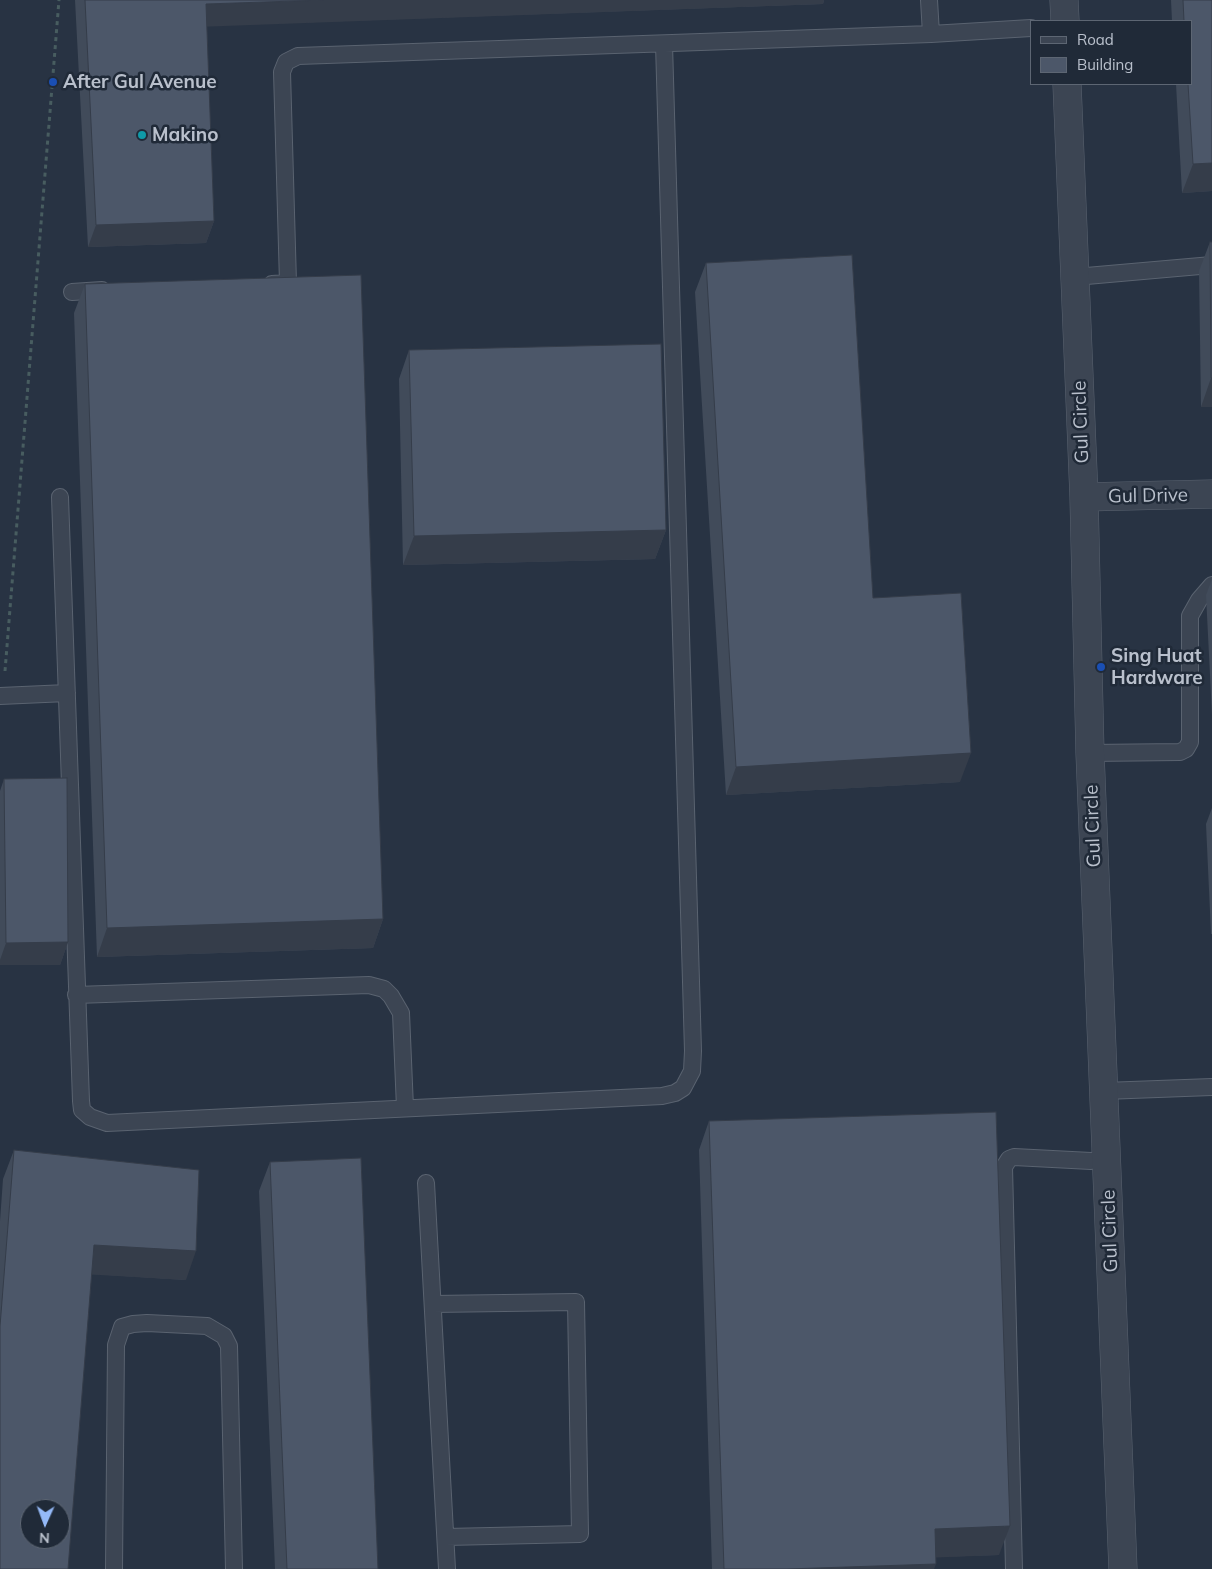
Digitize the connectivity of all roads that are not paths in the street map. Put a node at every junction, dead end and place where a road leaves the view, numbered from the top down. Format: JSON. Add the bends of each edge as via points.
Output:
{"nodes":[{"id":1,"x":929,"y":0,"type":"edge"},
{"id":2,"x":1064,"y":0,"type":"edge"},
{"id":3,"x":1065,"y":20,"type":"edge"},
{"id":4,"x":1030,"y":28,"type":"edge"},
{"id":5,"x":931,"y":34,"type":"junction"},
{"id":6,"x":664,"y":44,"type":"junction"},
{"id":7,"x":1067,"y":85,"type":"edge"},
{"id":8,"x":1212,"y":265,"type":"edge"},
{"id":9,"x":1075,"y":277,"type":"junction"},
{"id":10,"x":259,"y":284,"type":"edge"},
{"id":11,"x":121,"y":290,"type":"edge"},
{"id":12,"x":72,"y":292,"type":"dead end"},
{"id":13,"x":1212,"y":494,"type":"edge"},
{"id":14,"x":60,"y":497,"type":"dead end"},
{"id":15,"x":1084,"y":497,"type":"junction"},
{"id":16,"x":1212,"y":585,"type":"edge"},
{"id":17,"x":66,"y":693,"type":"junction"},
{"id":18,"x":1,"y":696,"type":"edge"},
{"id":19,"x":1090,"y":754,"type":"junction"},
{"id":20,"x":76,"y":995,"type":"junction"},
{"id":21,"x":1212,"y":1087,"type":"edge"},
{"id":22,"x":1104,"y":1091,"type":"junction"},
{"id":23,"x":405,"y":1108,"type":"junction"},
{"id":24,"x":1107,"y":1158,"type":"junction"},
{"id":25,"x":426,"y":1183,"type":"dead end"},
{"id":26,"x":433,"y":1304,"type":"junction"},
{"id":27,"x":446,"y":1537,"type":"junction"},
{"id":28,"x":114,"y":1569,"type":"edge"},
{"id":29,"x":234,"y":1569,"type":"edge"},
{"id":30,"x":447,"y":1569,"type":"edge"},
{"id":31,"x":1014,"y":1569,"type":"edge"},
{"id":32,"x":1124,"y":1569,"type":"edge"}],
"edges":[{"from":1,"to":5,"type":"lane"},
{"from":2,"to":3,"type":"street"},
{"from":4,"to":5,"type":"lane"},
{"from":5,"to":6,"type":"lane"},
{"from":6,"to":10,"type":"lane","via":[[298,56],[286,62],[282,84],[288,283]]},
{"from":6,"to":23,"type":"lane","via":[[692,1071],[683,1088],[662,1096]]},
{"from":7,"to":9,"type":"street","name":"Gul Circle"},
{"from":8,"to":9,"type":"lane"},
{"from":9,"to":15,"type":"street","name":"Gul Circle"},
{"from":11,"to":12,"type":"lane"},
{"from":13,"to":15,"type":"street","name":"Gul Drive"},
{"from":14,"to":17,"type":"lane"},
{"from":15,"to":19,"type":"street","name":"Gul Circle"},
{"from":16,"to":19,"type":"lane","via":[[1190,616],[1190,742],[1186,749],[1180,752]]},
{"from":17,"to":18,"type":"lane"},
{"from":17,"to":20,"type":"lane"},
{"from":19,"to":22,"type":"street","name":"Gul Circle"},
{"from":20,"to":23,"type":"lane","via":[[369,985],[384,989],[401,1013]]},
{"from":20,"to":23,"type":"lane","via":[[82,1110],[98,1122]]},
{"from":21,"to":22,"type":"lane"},
{"from":22,"to":24,"type":"street","name":"Gul Circle"},
{"from":24,"to":31,"type":"lane","via":[[1091,1161],[1014,1157],[1004,1167]]},
{"from":24,"to":32,"type":"street","name":"Gul Circle"},
{"from":25,"to":26,"type":"lane"},
{"from":26,"to":27,"type":"lane"},
{"from":26,"to":27,"type":"lane","via":[[576,1302],[580,1534]]},
{"from":27,"to":30,"type":"lane"},
{"from":28,"to":29,"type":"lane","via":[[116,1346],[122,1327],[147,1323],[207,1326],[224,1336],[228,1346]]}]}
